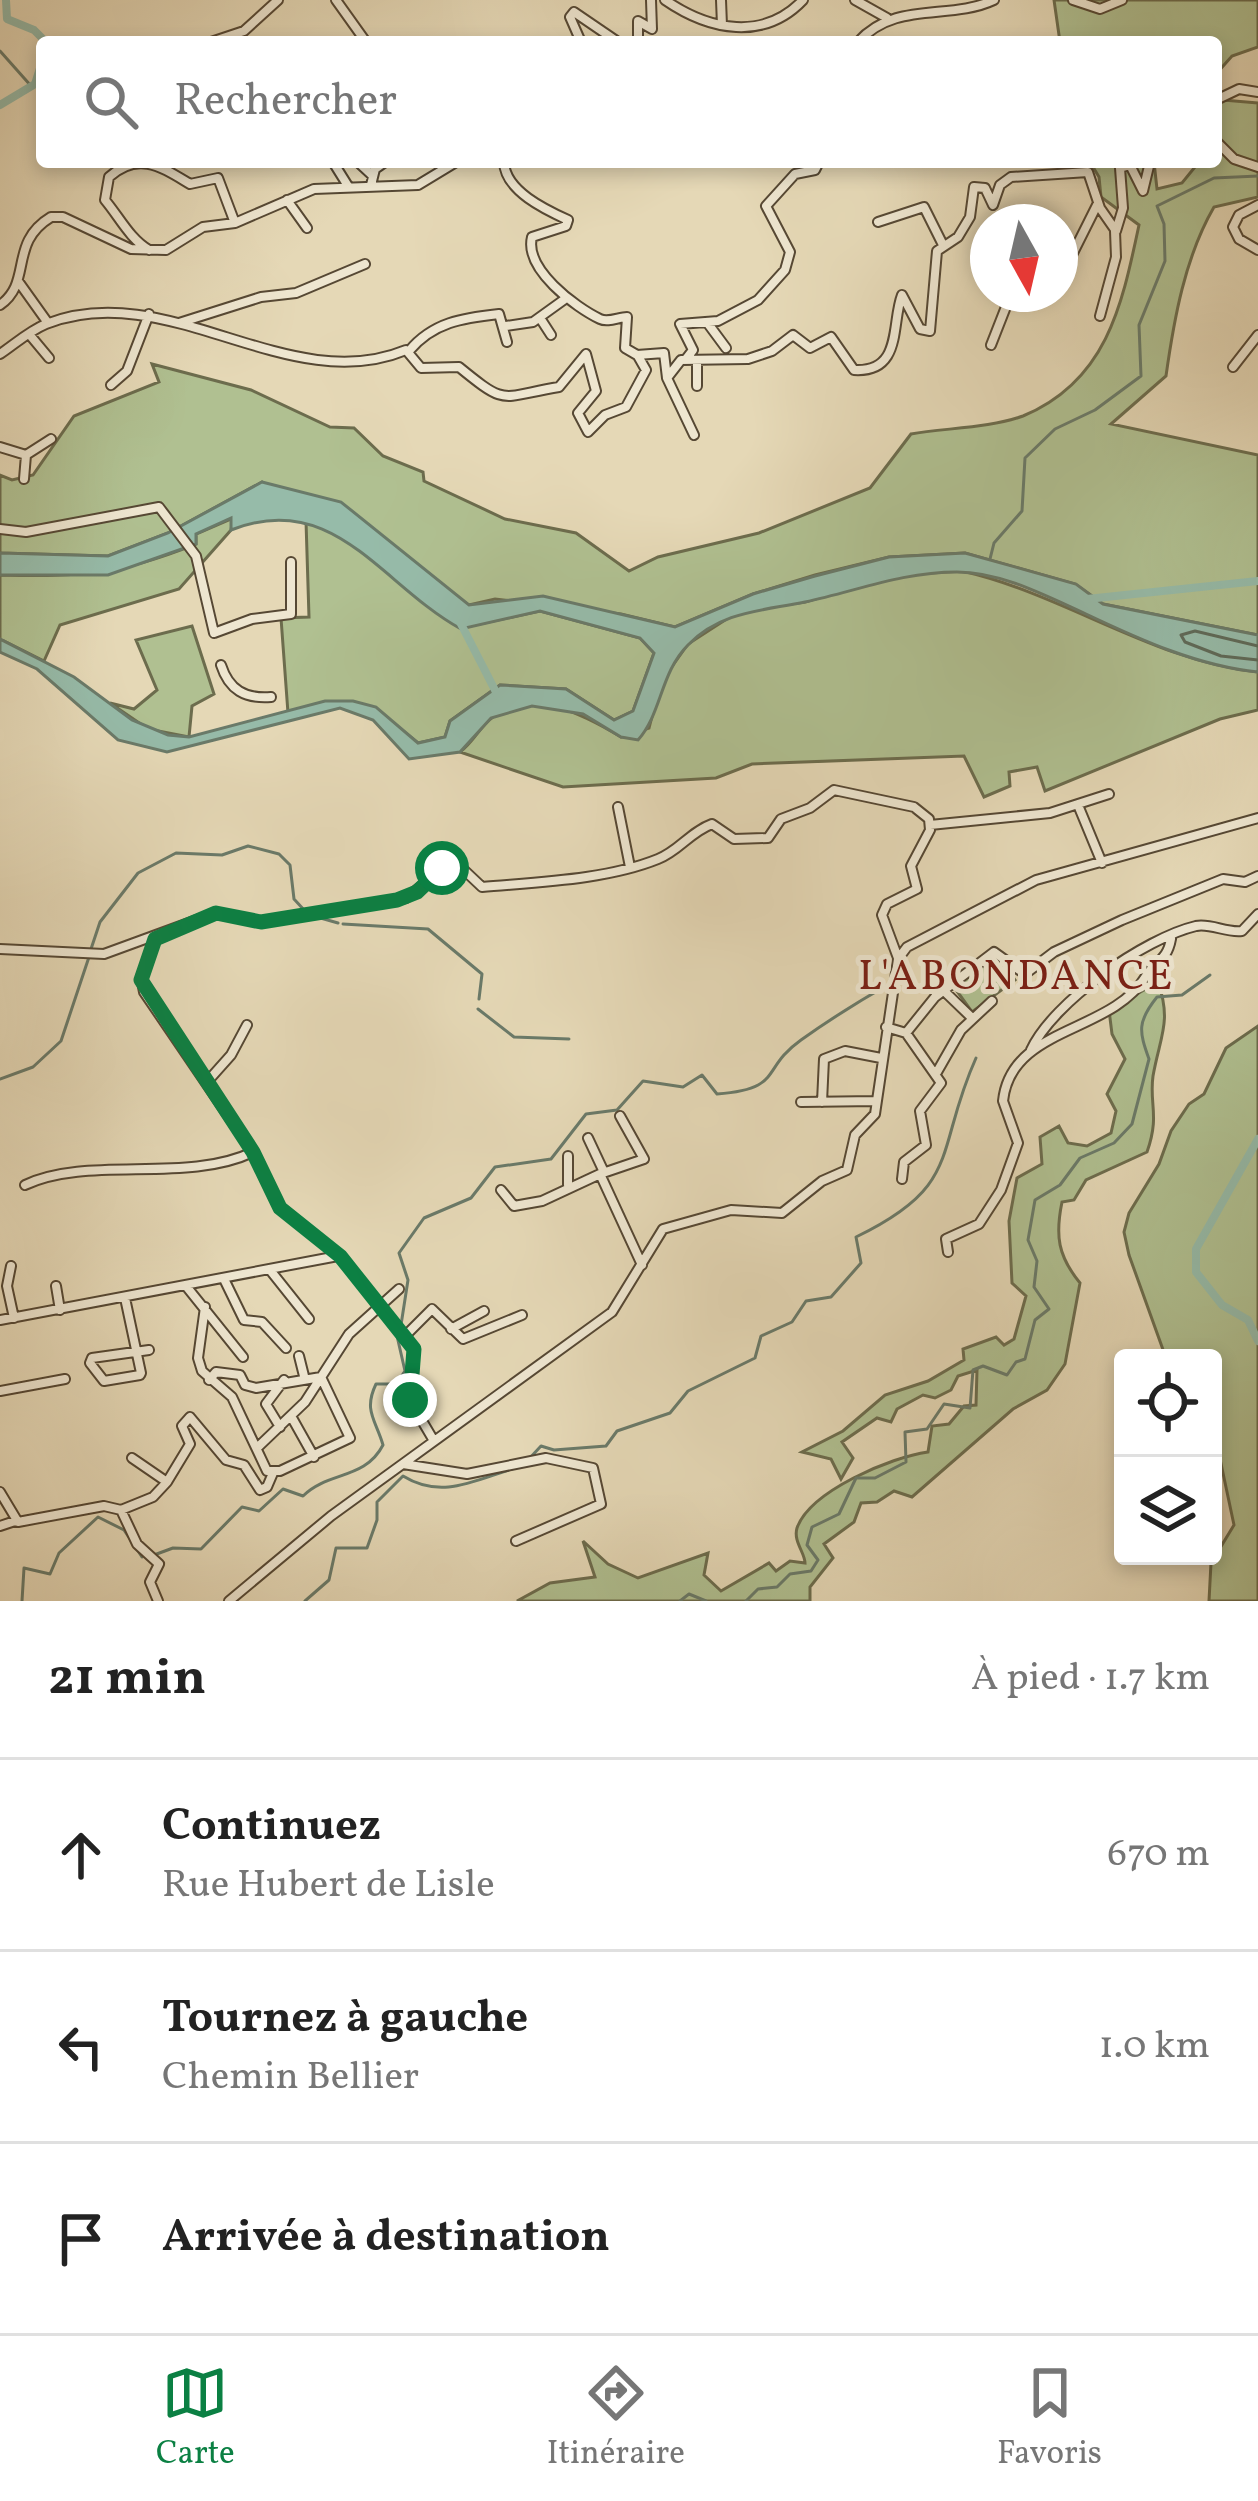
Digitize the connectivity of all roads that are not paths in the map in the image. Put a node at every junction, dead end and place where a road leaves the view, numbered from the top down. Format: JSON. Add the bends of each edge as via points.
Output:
{"nodes":[{"id":1,"x":278,"y":0,"type":"edge"},
{"id":2,"x":336,"y":0,"type":"edge"},
{"id":3,"x":571,"y":0,"type":"edge"},
{"id":4,"x":651,"y":0,"type":"edge"},
{"id":5,"x":665,"y":0,"type":"edge"},
{"id":6,"x":721,"y":0,"type":"edge"},
{"id":7,"x":803,"y":0,"type":"edge"},
{"id":8,"x":855,"y":0,"type":"edge"},
{"id":9,"x":994,"y":0,"type":"edge"},
{"id":10,"x":1073,"y":0,"type":"edge"},
{"id":11,"x":1121,"y":0,"type":"edge"},
{"id":12,"x":571,"y":15,"type":"junction"},
{"id":13,"x":886,"y":18,"type":"junction"},
{"id":14,"x":722,"y":25,"type":"junction"},
{"id":15,"x":229,"y":36,"type":"edge"},
{"id":16,"x":362,"y":36,"type":"edge"},
{"id":17,"x":579,"y":36,"type":"edge"},
{"id":18,"x":608,"y":36,"type":"edge"},
{"id":19,"x":638,"y":36,"type":"edge"},
{"id":20,"x":865,"y":36,"type":"edge"},
{"id":21,"x":1258,"y":92,"type":"edge"},
{"id":22,"x":1222,"y":97,"type":"edge"},
{"id":23,"x":1222,"y":147,"type":"edge"},
{"id":24,"x":1258,"y":167,"type":"edge"},
{"id":25,"x":120,"y":168,"type":"edge"},
{"id":26,"x":169,"y":168,"type":"edge"},
{"id":27,"x":337,"y":168,"type":"edge"},
{"id":28,"x":362,"y":168,"type":"edge"},
{"id":29,"x":380,"y":168,"type":"edge"},
{"id":30,"x":447,"y":168,"type":"edge"},
{"id":31,"x":504,"y":168,"type":"edge"},
{"id":32,"x":815,"y":168,"type":"edge"},
{"id":33,"x":1120,"y":168,"type":"edge"},
{"id":34,"x":1131,"y":168,"type":"edge"},
{"id":35,"x":1149,"y":168,"type":"edge"},
{"id":36,"x":371,"y":180,"type":"junction"},
{"id":37,"x":348,"y":186,"type":"junction"},
{"id":38,"x":286,"y":200,"type":"junction"},
{"id":39,"x":1098,"y":201,"type":"junction"},
{"id":40,"x":1258,"y":205,"type":"edge"},
{"id":41,"x":878,"y":222,"type":"dead end"},
{"id":42,"x":235,"y":223,"type":"junction"},
{"id":43,"x":307,"y":228,"type":"dead end"},
{"id":44,"x":1115,"y":231,"type":"junction"},
{"id":45,"x":1078,"y":242,"type":"edge"},
{"id":46,"x":943,"y":244,"type":"junction"},
{"id":47,"x":1258,"y":250,"type":"edge"},
{"id":48,"x":150,"y":251,"type":"junction"},
{"id":49,"x":364,"y":264,"type":"dead end"},
{"id":50,"x":18,"y":281,"type":"junction"},
{"id":51,"x":565,"y":298,"type":"junction"},
{"id":52,"x":0,"y":304,"type":"edge"},
{"id":53,"x":1004,"y":312,"type":"edge"},
{"id":54,"x":149,"y":314,"type":"junction"},
{"id":55,"x":1100,"y":316,"type":"dead end"},
{"id":56,"x":540,"y":318,"type":"junction"},
{"id":57,"x":48,"y":323,"type":"junction"},
{"id":58,"x":178,"y":323,"type":"junction"},
{"id":59,"x":709,"y":324,"type":"junction"},
{"id":60,"x":506,"y":326,"type":"junction"},
{"id":61,"x":29,"y":334,"type":"junction"},
{"id":62,"x":551,"y":335,"type":"dead end"},
{"id":63,"x":1258,"y":335,"type":"edge"},
{"id":64,"x":508,"y":342,"type":"dead end"},
{"id":65,"x":991,"y":345,"type":"dead end"},
{"id":66,"x":726,"y":348,"type":"dead end"},
{"id":67,"x":409,"y":351,"type":"junction"},
{"id":68,"x":0,"y":355,"type":"edge"},
{"id":69,"x":637,"y":355,"type":"junction"},
{"id":70,"x":49,"y":358,"type":"dead end"},
{"id":71,"x":681,"y":360,"type":"junction"},
{"id":72,"x":696,"y":364,"type":"junction"},
{"id":73,"x":1233,"y":367,"type":"dead end"},
{"id":74,"x":667,"y":378,"type":"junction"},
{"id":75,"x":111,"y":385,"type":"dead end"},
{"id":76,"x":697,"y":386,"type":"dead end"},
{"id":77,"x":694,"y":435,"type":"dead end"},
{"id":78,"x":33,"y":437,"type":"dead end"},
{"id":79,"x":51,"y":440,"type":"dead end"},
{"id":80,"x":0,"y":447,"type":"edge"},
{"id":81,"x":39,"y":447,"type":"junction"},
{"id":82,"x":26,"y":455,"type":"junction"},
{"id":83,"x":24,"y":479,"type":"dead end"},
{"id":84,"x":0,"y":529,"type":"edge"},
{"id":85,"x":291,"y":562,"type":"dead end"},
{"id":86,"x":221,"y":665,"type":"dead end"},
{"id":87,"x":271,"y":697,"type":"dead end"},
{"id":88,"x":1108,"y":794,"type":"dead end"},
{"id":89,"x":1078,"y":805,"type":"junction"},
{"id":90,"x":618,"y":806,"type":"dead end"},
{"id":91,"x":1258,"y":818,"type":"edge"},
{"id":92,"x":930,"y":825,"type":"junction"},
{"id":93,"x":1102,"y":863,"type":"junction"},
{"id":94,"x":630,"y":867,"type":"junction"},
{"id":95,"x":1258,"y":876,"type":"edge"},
{"id":96,"x":1258,"y":914,"type":"edge"},
{"id":97,"x":155,"y":939,"type":"junction"},
{"id":98,"x":1171,"y":939,"type":"junction"},
{"id":99,"x":0,"y":949,"type":"edge"},
{"id":100,"x":898,"y":959,"type":"junction"},
{"id":101,"x":943,"y":989,"type":"junction"},
{"id":102,"x":992,"y":1000,"type":"dead end"},
{"id":103,"x":971,"y":1017,"type":"junction"},
{"id":104,"x":247,"y":1025,"type":"dead end"},
{"id":105,"x":886,"y":1027,"type":"junction"},
{"id":106,"x":906,"y":1033,"type":"junction"},
{"id":107,"x":1030,"y":1051,"type":"junction"},
{"id":108,"x":881,"y":1058,"type":"junction"},
{"id":109,"x":937,"y":1072,"type":"junction"},
{"id":110,"x":206,"y":1083,"type":"junction"},
{"id":111,"x":876,"y":1101,"type":"junction"},
{"id":112,"x":801,"y":1102,"type":"dead end"},
{"id":113,"x":822,"y":1102,"type":"junction"},
{"id":114,"x":620,"y":1117,"type":"dead end"},
{"id":115,"x":588,"y":1138,"type":"dead end"},
{"id":116,"x":253,"y":1152,"type":"junction"},
{"id":117,"x":568,"y":1156,"type":"dead end"},
{"id":118,"x":602,"y":1172,"type":"junction"},
{"id":119,"x":902,"y":1179,"type":"dead end"},
{"id":120,"x":25,"y":1185,"type":"dead end"},
{"id":121,"x":568,"y":1185,"type":"junction"},
{"id":122,"x":501,"y":1190,"type":"dead end"},
{"id":123,"x":960,"y":1233,"type":"junction"},
{"id":124,"x":964,"y":1250,"type":"dead end"},
{"id":125,"x":948,"y":1252,"type":"dead end"},
{"id":126,"x":340,"y":1256,"type":"junction"},
{"id":127,"x":642,"y":1265,"type":"junction"},
{"id":128,"x":11,"y":1266,"type":"dead end"},
{"id":129,"x":270,"y":1270,"type":"junction"},
{"id":130,"x":224,"y":1278,"type":"junction"},
{"id":131,"x":56,"y":1286,"type":"dead end"},
{"id":132,"x":186,"y":1286,"type":"junction"},
{"id":133,"x":398,"y":1288,"type":"dead end"},
{"id":134,"x":125,"y":1298,"type":"junction"},
{"id":135,"x":205,"y":1307,"type":"junction"},
{"id":136,"x":379,"y":1307,"type":"junction"},
{"id":137,"x":59,"y":1310,"type":"junction"},
{"id":138,"x":484,"y":1312,"type":"dead end"},
{"id":139,"x":522,"y":1315,"type":"dead end"},
{"id":140,"x":14,"y":1318,"type":"junction"},
{"id":141,"x":309,"y":1319,"type":"dead end"},
{"id":142,"x":0,"y":1320,"type":"edge"},
{"id":143,"x":451,"y":1329,"type":"junction"},
{"id":144,"x":404,"y":1337,"type":"junction"},
{"id":145,"x":286,"y":1348,"type":"dead end"},
{"id":146,"x":149,"y":1350,"type":"dead end"},
{"id":147,"x":136,"y":1351,"type":"junction"},
{"id":148,"x":299,"y":1356,"type":"dead end"},
{"id":149,"x":244,"y":1357,"type":"dead end"},
{"id":150,"x":304,"y":1376,"type":"junction"},
{"id":151,"x":321,"y":1377,"type":"junction"},
{"id":152,"x":65,"y":1379,"type":"dead end"},
{"id":153,"x":284,"y":1379,"type":"junction"},
{"id":154,"x":209,"y":1380,"type":"junction"},
{"id":155,"x":0,"y":1391,"type":"edge"},
{"id":156,"x":291,"y":1416,"type":"junction"},
{"id":157,"x":280,"y":1427,"type":"junction"},
{"id":158,"x":434,"y":1441,"type":"junction"},
{"id":159,"x":259,"y":1446,"type":"junction"},
{"id":160,"x":314,"y":1456,"type":"junction"},
{"id":161,"x":132,"y":1458,"type":"dead end"},
{"id":162,"x":403,"y":1464,"type":"junction"},
{"id":163,"x":273,"y":1473,"type":"junction"},
{"id":164,"x":166,"y":1482,"type":"junction"},
{"id":165,"x":0,"y":1492,"type":"edge"},
{"id":166,"x":572,"y":1501,"type":"dead end"},
{"id":167,"x":121,"y":1510,"type":"junction"},
{"id":168,"x":577,"y":1514,"type":"junction"},
{"id":169,"x":15,"y":1521,"type":"junction"},
{"id":170,"x":0,"y":1526,"type":"edge"},
{"id":171,"x":516,"y":1540,"type":"dead end"},
{"id":172,"x":158,"y":1601,"type":"edge"},
{"id":173,"x":229,"y":1601,"type":"edge"}],
"edges":[{"from":1,"to":15,"type":"street"},
{"from":2,"to":16,"type":"street"},
{"from":3,"to":12,"type":"street"},
{"from":4,"to":19,"type":"street","via":[[652,29],[638,21]]},
{"from":5,"to":14,"type":"street"},
{"from":6,"to":14,"type":"street"},
{"from":7,"to":14,"type":"street","via":[[762,28]]},
{"from":8,"to":13,"type":"street"},
{"from":9,"to":13,"type":"street","via":[[969,10],[926,4]]},
{"from":10,"to":11,"type":"street","via":[[1100,9]]},
{"from":12,"to":17,"type":"street"},
{"from":12,"to":18,"type":"street"},
{"from":13,"to":20,"type":"street"},
{"from":21,"to":22,"type":"street"},
{"from":23,"to":24,"type":"street"},
{"from":25,"to":48,"type":"street","via":[[104,188],[105,200]]},
{"from":26,"to":42,"type":"street","via":[[190,184],[218,178]]},
{"from":27,"to":37,"type":"street"},
{"from":28,"to":36,"type":"street"},
{"from":29,"to":36,"type":"street"},
{"from":30,"to":36,"type":"street","via":[[424,183]]},
{"from":31,"to":51,"type":"street","via":[[541,209],[568,220],[536,233],[530,250]]},
{"from":32,"to":59,"type":"street","via":[[794,174],[766,206],[790,252],[788,266],[758,299]]},
{"from":33,"to":44,"type":"street","via":[[1123,208]]},
{"from":34,"to":35,"type":"street","via":[[1144,191]]},
{"from":36,"to":37,"type":"street"},
{"from":37,"to":38,"type":"street"},
{"from":38,"to":42,"type":"street"},
{"from":38,"to":43,"type":"street"},
{"from":39,"to":44,"type":"street"},
{"from":39,"to":45,"type":"street"},
{"from":39,"to":46,"type":"street","via":[[1085,172],[1011,177],[994,205],[978,185],[969,194],[970,218],[958,238]]},
{"from":40,"to":47,"type":"street","via":[[1234,221],[1239,239]]},
{"from":41,"to":46,"type":"street","via":[[923,207]]},
{"from":42,"to":48,"type":"street","via":[[203,227],[175,248]]},
{"from":44,"to":55,"type":"street"},
{"from":46,"to":72,"type":"street","via":[[930,331],[920,329],[902,295],[892,349],[874,368],[854,370],[830,337],[810,348],[793,335],[752,358],[708,356]]},
{"from":48,"to":50,"type":"street","via":[[51,217],[26,238]]},
{"from":49,"to":58,"type":"street","via":[[296,292]]},
{"from":50,"to":52,"type":"street"},
{"from":50,"to":57,"type":"street"},
{"from":51,"to":56,"type":"street"},
{"from":51,"to":69,"type":"street","via":[[603,320],[627,317],[626,348]]},
{"from":53,"to":65,"type":"street"},
{"from":54,"to":57,"type":"street"},
{"from":54,"to":58,"type":"street"},
{"from":54,"to":75,"type":"street","via":[[127,371]]},
{"from":56,"to":60,"type":"street"},
{"from":56,"to":62,"type":"street"},
{"from":57,"to":61,"type":"street"},
{"from":58,"to":67,"type":"street","via":[[289,355],[372,363]]},
{"from":59,"to":66,"type":"street"},
{"from":59,"to":71,"type":"street","via":[[679,325],[693,350]]},
{"from":60,"to":64,"type":"street"},
{"from":60,"to":67,"type":"street","via":[[501,314],[452,319]]},
{"from":61,"to":68,"type":"street"},
{"from":61,"to":70,"type":"street"},
{"from":63,"to":73,"type":"street"},
{"from":67,"to":69,"type":"street","via":[[419,367],[460,367],[501,397],[559,386],[589,355],[596,392],[578,410],[588,432],[628,404],[646,370]]},
{"from":69,"to":74,"type":"street","via":[[664,353]]},
{"from":71,"to":72,"type":"street"},
{"from":71,"to":74,"type":"street"},
{"from":72,"to":76,"type":"street"},
{"from":74,"to":77,"type":"street"},
{"from":78,"to":81,"type":"street"},
{"from":79,"to":81,"type":"street"},
{"from":80,"to":82,"type":"street"},
{"from":81,"to":82,"type":"street"},
{"from":82,"to":83,"type":"street"},
{"from":84,"to":85,"type":"street","via":[[26,532],[159,507],[192,549],[214,633],[291,614]]},
{"from":86,"to":87,"type":"street","via":[[242,694]]},
{"from":88,"to":89,"type":"street"},
{"from":89,"to":92,"type":"street"},
{"from":89,"to":93,"type":"street"},
{"from":90,"to":94,"type":"street"},
{"from":91,"to":93,"type":"street"},
{"from":92,"to":94,"type":"street","via":[[920,809],[834,790],[785,816],[768,838],[734,839],[712,824],[666,856]]},
{"from":92,"to":100,"type":"street","via":[[911,865],[916,891],[883,910]]},
{"from":93,"to":100,"type":"street","via":[[1036,880]]},
{"from":94,"to":97,"type":"street","via":[[482,887],[464,870],[445,868],[406,898],[261,922],[216,913]]},
{"from":95,"to":101,"type":"street","via":[[1223,879],[1168,900],[1064,946],[1019,978],[994,952]]},
{"from":96,"to":98,"type":"street","via":[[1242,931],[1201,926]]},
{"from":97,"to":99,"type":"street","via":[[104,954]]},
{"from":97,"to":110,"type":"street","via":[[142,987]]},
{"from":98,"to":107,"type":"street","via":[[1076,993]]},
{"from":98,"to":107,"type":"street","via":[[1166,959],[1136,994]]},
{"from":100,"to":105,"type":"street"},
{"from":101,"to":103,"type":"street"},
{"from":101,"to":106,"type":"street"},
{"from":102,"to":103,"type":"street"},
{"from":103,"to":109,"type":"street"},
{"from":104,"to":110,"type":"street"},
{"from":105,"to":106,"type":"street"},
{"from":105,"to":108,"type":"street"},
{"from":106,"to":109,"type":"street"},
{"from":107,"to":123,"type":"street","via":[[1003,1101],[1018,1149],[991,1211]]},
{"from":108,"to":111,"type":"street"},
{"from":108,"to":113,"type":"street","via":[[845,1051],[824,1059]]},
{"from":109,"to":119,"type":"street","via":[[940,1090],[920,1111],[926,1145],[904,1162]]},
{"from":110,"to":116,"type":"street"},
{"from":111,"to":113,"type":"street"},
{"from":111,"to":127,"type":"street","via":[[873,1121],[855,1135],[847,1170],[794,1208],[764,1216],[731,1210],[668,1226]]},
{"from":112,"to":113,"type":"street"},
{"from":114,"to":118,"type":"street","via":[[644,1159]]},
{"from":115,"to":118,"type":"street"},
{"from":116,"to":120,"type":"street","via":[[133,1172],[58,1172]]},
{"from":116,"to":126,"type":"street","via":[[280,1208]]},
{"from":117,"to":121,"type":"street"},
{"from":118,"to":121,"type":"street"},
{"from":118,"to":127,"type":"street"},
{"from":121,"to":122,"type":"street","via":[[514,1206]]},
{"from":123,"to":124,"type":"street"},
{"from":123,"to":125,"type":"street","via":[[946,1239]]},
{"from":126,"to":129,"type":"street"},
{"from":126,"to":136,"type":"street"},
{"from":127,"to":158,"type":"street","via":[[612,1312]]},
{"from":128,"to":140,"type":"street"},
{"from":129,"to":130,"type":"street"},
{"from":129,"to":141,"type":"street"},
{"from":130,"to":132,"type":"street"},
{"from":130,"to":145,"type":"street","via":[[242,1318],[262,1322]]},
{"from":131,"to":137,"type":"street"},
{"from":132,"to":134,"type":"street"},
{"from":132,"to":135,"type":"street"},
{"from":133,"to":136,"type":"street"},
{"from":134,"to":137,"type":"street"},
{"from":134,"to":147,"type":"street"},
{"from":135,"to":149,"type":"street"},
{"from":135,"to":154,"type":"street","via":[[198,1358]]},
{"from":136,"to":144,"type":"street"},
{"from":136,"to":151,"type":"street"},
{"from":137,"to":140,"type":"street"},
{"from":138,"to":143,"type":"street"},
{"from":139,"to":143,"type":"street","via":[[463,1339]]},
{"from":140,"to":142,"type":"street"},
{"from":143,"to":144,"type":"street","via":[[432,1310]]},
{"from":144,"to":158,"type":"street","via":[[416,1354],[408,1396]]},
{"from":146,"to":147,"type":"street"},
{"from":147,"to":147,"type":"street","via":[[92,1358],[89,1361],[104,1381],[138,1376]]},
{"from":148,"to":150,"type":"street"},
{"from":150,"to":151,"type":"street"},
{"from":150,"to":153,"type":"street"},
{"from":151,"to":156,"type":"street"},
{"from":151,"to":160,"type":"street","via":[[351,1435]]},
{"from":152,"to":155,"type":"street"},
{"from":153,"to":154,"type":"street","via":[[256,1388],[240,1375],[216,1372]]},
{"from":153,"to":157,"type":"street","via":[[266,1404]]},
{"from":154,"to":159,"type":"street","via":[[232,1396]]},
{"from":156,"to":157,"type":"street"},
{"from":156,"to":160,"type":"street"},
{"from":157,"to":159,"type":"street"},
{"from":158,"to":162,"type":"street"},
{"from":159,"to":163,"type":"street"},
{"from":160,"to":163,"type":"street"},
{"from":161,"to":164,"type":"street"},
{"from":162,"to":168,"type":"street","via":[[467,1474],[543,1458],[584,1463],[594,1471],[601,1504]]},
{"from":162,"to":173,"type":"street"},
{"from":163,"to":164,"type":"street","via":[[260,1490],[190,1417],[182,1423],[187,1453]]},
{"from":164,"to":167,"type":"street"},
{"from":165,"to":169,"type":"street"},
{"from":166,"to":168,"type":"street"},
{"from":167,"to":169,"type":"street"},
{"from":167,"to":172,"type":"street","via":[[137,1544],[159,1564],[150,1582]]},
{"from":168,"to":171,"type":"street"},
{"from":169,"to":170,"type":"street"}]}
